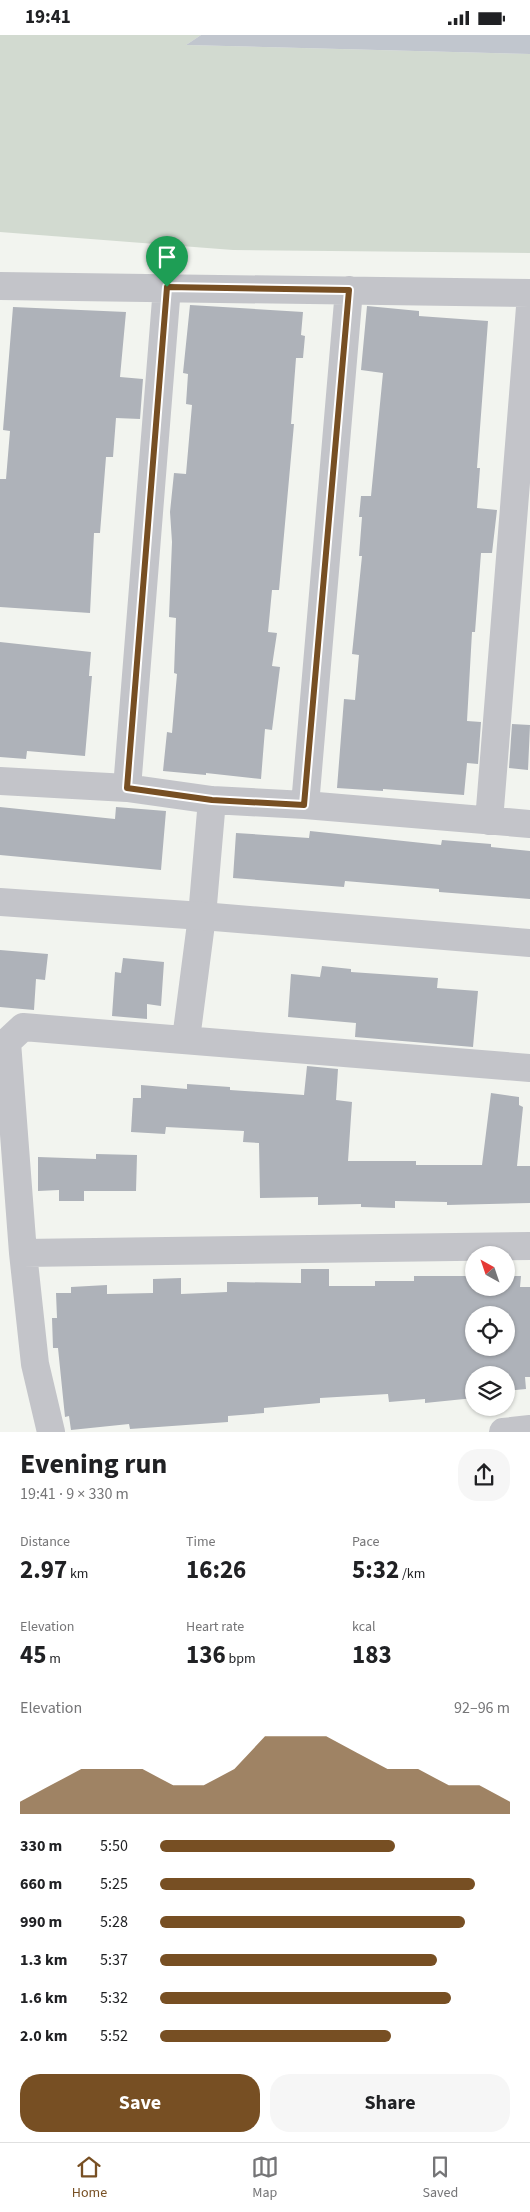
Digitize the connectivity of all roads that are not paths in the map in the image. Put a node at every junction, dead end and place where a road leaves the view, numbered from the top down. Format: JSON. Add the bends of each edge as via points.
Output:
{"nodes":[{"id":1,"x":0,"y":286,"type":"edge"},
{"id":2,"x":167,"y":287,"type":"junction"},
{"id":3,"x":349,"y":290,"type":"junction"},
{"id":4,"x":530,"y":293,"type":"edge"},
{"id":5,"x":530,"y":307,"type":"edge"},
{"id":6,"x":0,"y":781,"type":"edge"},
{"id":7,"x":127,"y":788,"type":"junction"},
{"id":8,"x":212,"y":800,"type":"junction"},
{"id":9,"x":304,"y":805,"type":"junction"},
{"id":10,"x":489,"y":821,"type":"junction"},
{"id":11,"x":530,"y":824,"type":"edge"},
{"id":12,"x":0,"y":902,"type":"edge"},
{"id":13,"x":202,"y":916,"type":"junction"},
{"id":14,"x":530,"y":943,"type":"edge"},
{"id":15,"x":186,"y":1039,"type":"junction"},
{"id":16,"x":530,"y":1068,"type":"edge"},
{"id":17,"x":530,"y":1246,"type":"edge"},
{"id":18,"x":22,"y":1253,"type":"junction"},
{"id":19,"x":530,"y":1429,"type":"edge"},
{"id":20,"x":51,"y":1432,"type":"edge"},
{"id":21,"x":503,"y":1432,"type":"edge"}],
"edges":[{"from":1,"to":2,"type":"street"},
{"from":2,"to":3,"type":"street"},
{"from":2,"to":7,"type":"street"},
{"from":3,"to":4,"type":"street"},
{"from":3,"to":9,"type":"street"},
{"from":5,"to":10,"type":"street"},
{"from":6,"to":7,"type":"street"},
{"from":7,"to":8,"type":"street"},
{"from":8,"to":9,"type":"street"},
{"from":8,"to":13,"type":"street"},
{"from":9,"to":10,"type":"street"},
{"from":10,"to":11,"type":"street"},
{"from":12,"to":13,"type":"street"},
{"from":13,"to":14,"type":"street"},
{"from":13,"to":15,"type":"street"},
{"from":15,"to":16,"type":"street"},
{"from":15,"to":18,"type":"street","via":[[23,1027],[7,1042]]},
{"from":17,"to":18,"type":"street"},
{"from":18,"to":20,"type":"street","via":[[35,1364]]},
{"from":19,"to":21,"type":"street"}]}
